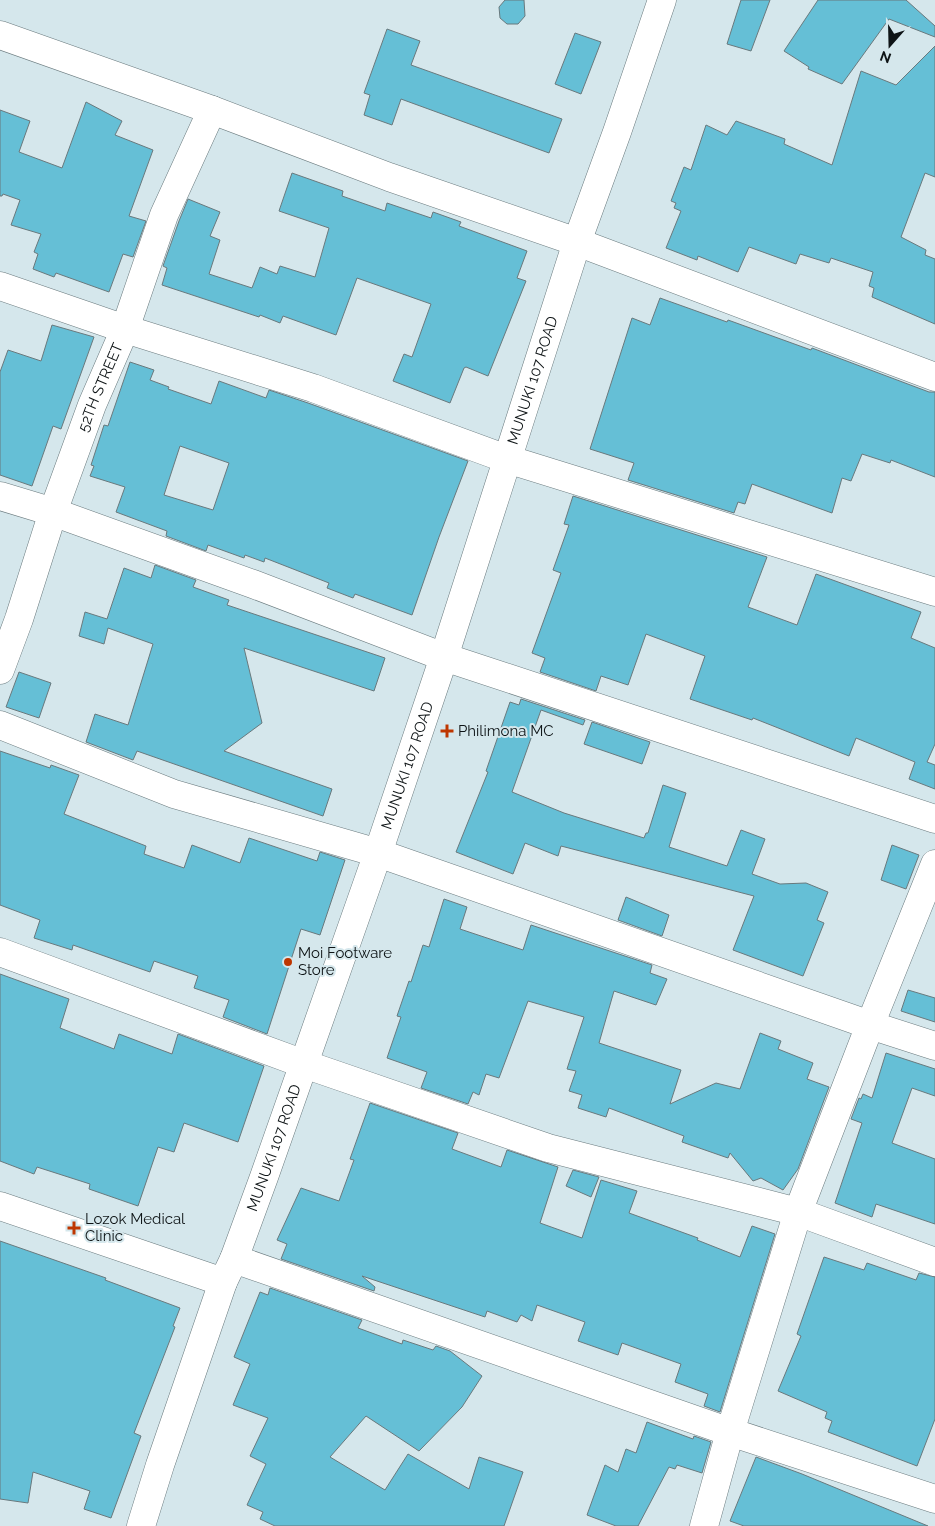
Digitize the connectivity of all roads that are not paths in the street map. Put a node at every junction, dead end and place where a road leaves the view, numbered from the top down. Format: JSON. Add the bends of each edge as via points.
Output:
{"nodes":[{"id":1,"x":661,"y":0,"type":"edge"},
{"id":2,"x":0,"y":35,"type":"edge"},
{"id":3,"x":212,"y":110,"type":"junction"},
{"id":4,"x":577,"y":242,"type":"junction"},
{"id":5,"x":0,"y":286,"type":"edge"},
{"id":6,"x":125,"y":329,"type":"junction"},
{"id":7,"x":935,"y":377,"type":"edge"},
{"id":8,"x":507,"y":459,"type":"junction"},
{"id":9,"x":0,"y":496,"type":"edge"},
{"id":10,"x":53,"y":512,"type":"junction"},
{"id":11,"x":935,"y":592,"type":"edge"},
{"id":12,"x":444,"y":657,"type":"junction"},
{"id":13,"x":0,"y":670,"type":"edge"},
{"id":14,"x":0,"y":725,"type":"edge"},
{"id":15,"x":935,"y":819,"type":"edge"},
{"id":16,"x":378,"y":854,"type":"junction"},
{"id":17,"x":935,"y":864,"type":"edge"},
{"id":18,"x":0,"y":952,"type":"edge"},
{"id":19,"x":870,"y":1025,"type":"junction"},
{"id":20,"x":935,"y":1046,"type":"edge"},
{"id":21,"x":304,"y":1064,"type":"junction"},
{"id":22,"x":0,"y":1206,"type":"edge"},
{"id":23,"x":798,"y":1212,"type":"junction"},
{"id":24,"x":935,"y":1262,"type":"edge"},
{"id":25,"x":229,"y":1270,"type":"junction"},
{"id":26,"x":730,"y":1432,"type":"junction"},
{"id":27,"x":935,"y":1499,"type":"edge"},
{"id":28,"x":141,"y":1526,"type":"edge"},
{"id":29,"x":704,"y":1526,"type":"edge"}],
"edges":[{"from":1,"to":4,"type":"street","name":"MUNUKI 107 ROAD"},
{"from":2,"to":3,"type":"street"},
{"from":3,"to":4,"type":"street","via":[[389,177]]},
{"from":3,"to":6,"type":"street","name":"52TH STREET","via":[[164,215]]},
{"from":4,"to":7,"type":"street"},
{"from":4,"to":8,"type":"street","name":"MUNUKI 107 ROAD"},
{"from":5,"to":6,"type":"street"},
{"from":6,"to":8,"type":"street","via":[[312,388]]},
{"from":6,"to":10,"type":"street","name":"52TH STREET","via":[[92,405]]},
{"from":8,"to":11,"type":"street"},
{"from":8,"to":12,"type":"street","name":"MUNUKI 107 ROAD"},
{"from":9,"to":10,"type":"street"},
{"from":10,"to":12,"type":"street"},
{"from":10,"to":13,"type":"street","name":"52TH STREET"},
{"from":12,"to":15,"type":"street"},
{"from":12,"to":16,"type":"street","name":"MUNUKI 107 ROAD"},
{"from":14,"to":16,"type":"street","via":[[174,794]]},
{"from":16,"to":19,"type":"street"},
{"from":16,"to":21,"type":"street","name":"MUNUKI 107 ROAD"},
{"from":17,"to":19,"type":"street"},
{"from":18,"to":21,"type":"street"},
{"from":19,"to":20,"type":"street"},
{"from":19,"to":23,"type":"street"},
{"from":21,"to":23,"type":"street","via":[[548,1148]]},
{"from":21,"to":25,"type":"street","name":"MUNUKI 107 ROAD"},
{"from":22,"to":25,"type":"street"},
{"from":23,"to":24,"type":"street"},
{"from":23,"to":26,"type":"street"},
{"from":25,"to":26,"type":"street"},
{"from":25,"to":28,"type":"street","name":"MUNUKI 107 ROAD"},
{"from":26,"to":27,"type":"street"},
{"from":26,"to":29,"type":"street"}]}
